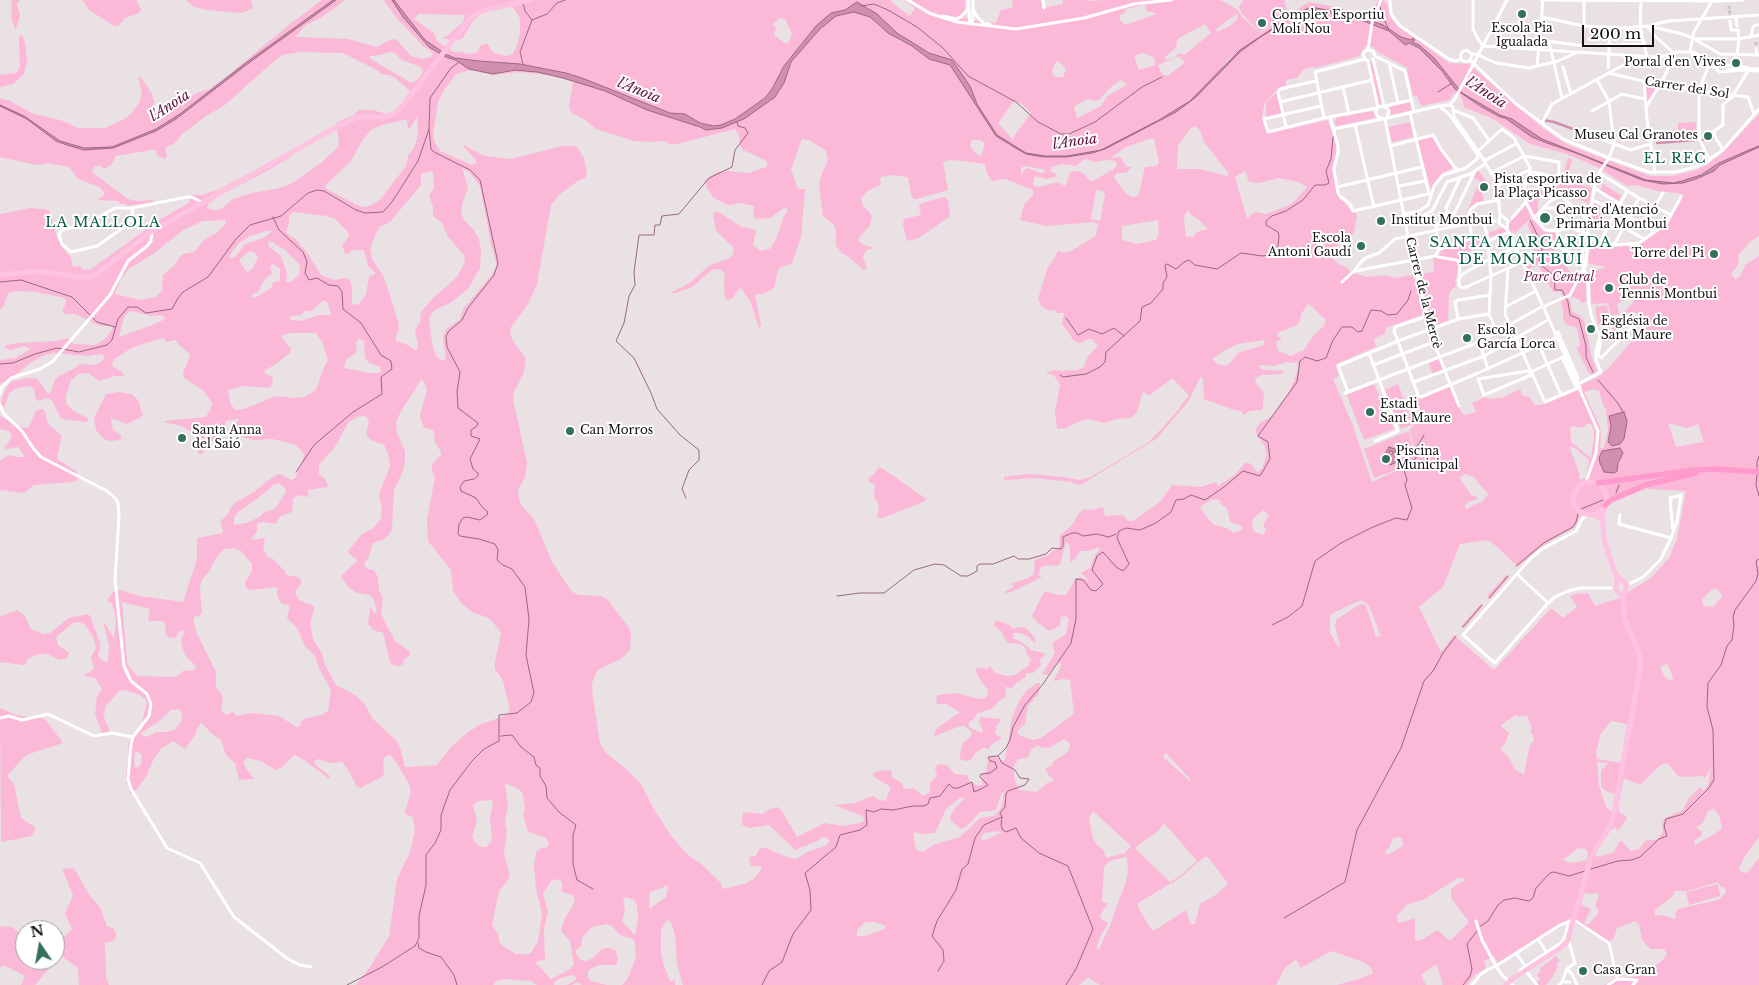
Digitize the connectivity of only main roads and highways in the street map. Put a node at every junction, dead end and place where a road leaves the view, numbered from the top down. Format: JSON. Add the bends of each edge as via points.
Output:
{"nodes":[{"id":1,"x":525,"y":1,"type":"edge"},
{"id":2,"x":0,"y":275,"type":"edge"},
{"id":3,"x":1731,"y":471,"type":"junction"},
{"id":4,"x":1759,"y":472,"type":"edge"},
{"id":5,"x":1596,"y":483,"type":"junction"},
{"id":6,"x":1604,"y":508,"type":"junction"},
{"id":7,"x":1590,"y":515,"type":"junction"},
{"id":8,"x":1602,"y":520,"type":"junction"},
{"id":9,"x":1620,"y":585,"type":"junction"},
{"id":10,"x":1623,"y":594,"type":"junction"},
{"id":11,"x":1509,"y":984,"type":"edge"}],
"edges":[{"from":1,"to":2,"type":"main road","via":[[473,15],[393,114],[351,119],[196,202],[94,276],[39,271]]},
{"from":3,"to":4,"type":"highway"},
{"from":3,"to":5,"type":"highway","via":[[1694,470]]},
{"from":3,"to":6,"type":"highway","via":[[1659,481],[1611,500]]},
{"from":5,"to":6,"type":"main road","via":[[1606,493]]},
{"from":5,"to":7,"type":"main road","via":[[1586,482],[1574,494],[1575,506],[1582,516]]},
{"from":6,"to":7,"type":"main road"},
{"from":6,"to":8,"type":"main road"},
{"from":7,"to":8,"type":"main road"},
{"from":8,"to":9,"type":"main road","via":[[1604,540]]},
{"from":9,"to":10,"type":"main road"},
{"from":9,"to":10,"type":"main road"},
{"from":10,"to":11,"type":"main road","via":[[1624,618],[1640,656],[1641,667],[1613,818],[1590,860],[1568,939],[1559,950],[1524,970]]}]}
